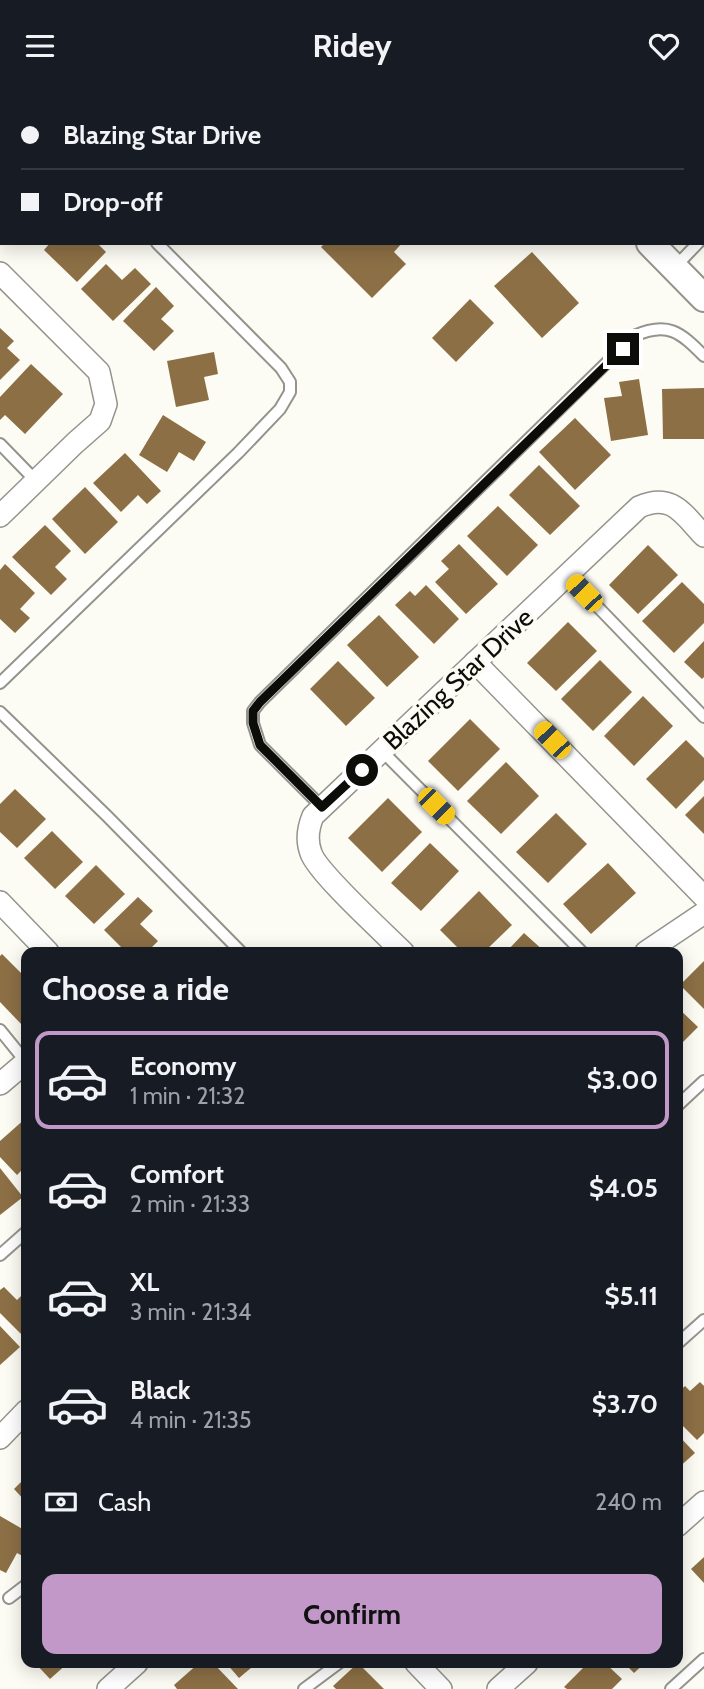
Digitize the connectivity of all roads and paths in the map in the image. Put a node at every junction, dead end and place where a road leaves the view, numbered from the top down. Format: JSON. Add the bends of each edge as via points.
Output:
{"nodes":[{"id":1,"x":159,"y":245,"type":"edge"},
{"id":2,"x":652,"y":245,"type":"edge"},
{"id":3,"x":696,"y":245,"type":"edge"},
{"id":4,"x":674,"y":268,"type":"junction"},
{"id":5,"x":0,"y":273,"type":"edge"},
{"id":6,"x":704,"y":298,"type":"edge"},
{"id":7,"x":704,"y":356,"type":"edge"},
{"id":8,"x":0,"y":444,"type":"edge"},
{"id":9,"x":36,"y":481,"type":"junction"},
{"id":10,"x":0,"y":516,"type":"edge"},
{"id":11,"x":704,"y":536,"type":"edge"},
{"id":12,"x":567,"y":575,"type":"junction"},
{"id":13,"x":475,"y":662,"type":"junction"},
{"id":14,"x":0,"y":683,"type":"edge"},
{"id":15,"x":0,"y":712,"type":"edge"},
{"id":16,"x":704,"y":717,"type":"edge"},
{"id":17,"x":382,"y":751,"type":"junction"},
{"id":18,"x":322,"y":807,"type":"junction"},
{"id":19,"x":704,"y":897,"type":"edge"},
{"id":20,"x":0,"y":902,"type":"edge"},
{"id":21,"x":704,"y":913,"type":"edge"},
{"id":22,"x":43,"y":947,"type":"edge"},
{"id":23,"x":235,"y":947,"type":"edge"},
{"id":24,"x":398,"y":947,"type":"edge"},
{"id":25,"x":577,"y":947,"type":"edge"},
{"id":26,"x":653,"y":947,"type":"edge"},
{"id":27,"x":0,"y":1030,"type":"edge"},
{"id":28,"x":21,"y":1056,"type":"edge"},
{"id":29,"x":21,"y":1066,"type":"edge"},
{"id":30,"x":704,"y":1081,"type":"edge"},
{"id":31,"x":0,"y":1084,"type":"edge"},
{"id":32,"x":683,"y":1101,"type":"edge"},
{"id":33,"x":21,"y":1236,"type":"edge"},
{"id":34,"x":0,"y":1255,"type":"edge"},
{"id":35,"x":704,"y":1320,"type":"edge"},
{"id":36,"x":683,"y":1339,"type":"edge"},
{"id":37,"x":21,"y":1416,"type":"edge"},
{"id":38,"x":0,"y":1438,"type":"edge"},
{"id":39,"x":704,"y":1502,"type":"edge"},
{"id":40,"x":683,"y":1521,"type":"edge"},
{"id":41,"x":21,"y":1589,"type":"edge"},
{"id":42,"x":9,"y":1598,"type":"dead end"},
{"id":43,"x":704,"y":1659,"type":"edge"},
{"id":44,"x":131,"y":1668,"type":"edge"},
{"id":45,"x":332,"y":1668,"type":"edge"},
{"id":46,"x":421,"y":1668,"type":"edge"},
{"id":47,"x":521,"y":1668,"type":"edge"},
{"id":48,"x":108,"y":1689,"type":"edge"},
{"id":49,"x":304,"y":1689,"type":"edge"},
{"id":50,"x":441,"y":1689,"type":"edge"},
{"id":51,"x":498,"y":1689,"type":"edge"},
{"id":52,"x":671,"y":1689,"type":"edge"}],
"edges":[{"from":1,"to":14,"type":"lane","via":[[281,368],[290,381],[290,392],[238,453]]},
{"from":2,"to":4,"type":"street"},
{"from":3,"to":4,"type":"lane"},
{"from":4,"to":6,"type":"street"},
{"from":5,"to":9,"type":"street","via":[[99,372],[106,404],[100,421]]},
{"from":7,"to":18,"type":"lane","via":[[672,329],[634,336],[260,702],[253,711],[260,745]]},
{"from":8,"to":9,"type":"lane"},
{"from":9,"to":10,"type":"street"},
{"from":11,"to":12,"type":"street","name":"Blazing Star Drive","via":[[675,506],[656,502],[639,507]]},
{"from":12,"to":13,"type":"street","name":"Blazing Star Drive"},
{"from":12,"to":16,"type":"lane"},
{"from":13,"to":17,"type":"street","name":"Blazing Star Drive"},
{"from":13,"to":19,"type":"street"},
{"from":15,"to":23,"type":"lane"},
{"from":17,"to":18,"type":"street","name":"Blazing Star Drive"},
{"from":17,"to":25,"type":"lane"},
{"from":18,"to":24,"type":"street","name":"Blazing Star Drive","via":[[308,828],[315,863]]},
{"from":20,"to":22,"type":"street"},
{"from":21,"to":26,"type":"street"},
{"from":27,"to":28,"type":"lane"},
{"from":29,"to":31,"type":"street"},
{"from":30,"to":32,"type":"lane"},
{"from":33,"to":34,"type":"lane"},
{"from":35,"to":36,"type":"lane"},
{"from":37,"to":38,"type":"street"},
{"from":39,"to":40,"type":"street"},
{"from":41,"to":42,"type":"lane"},
{"from":43,"to":52,"type":"lane"},
{"from":44,"to":48,"type":"street"},
{"from":45,"to":49,"type":"lane"},
{"from":46,"to":50,"type":"street"},
{"from":47,"to":51,"type":"street"}]}
